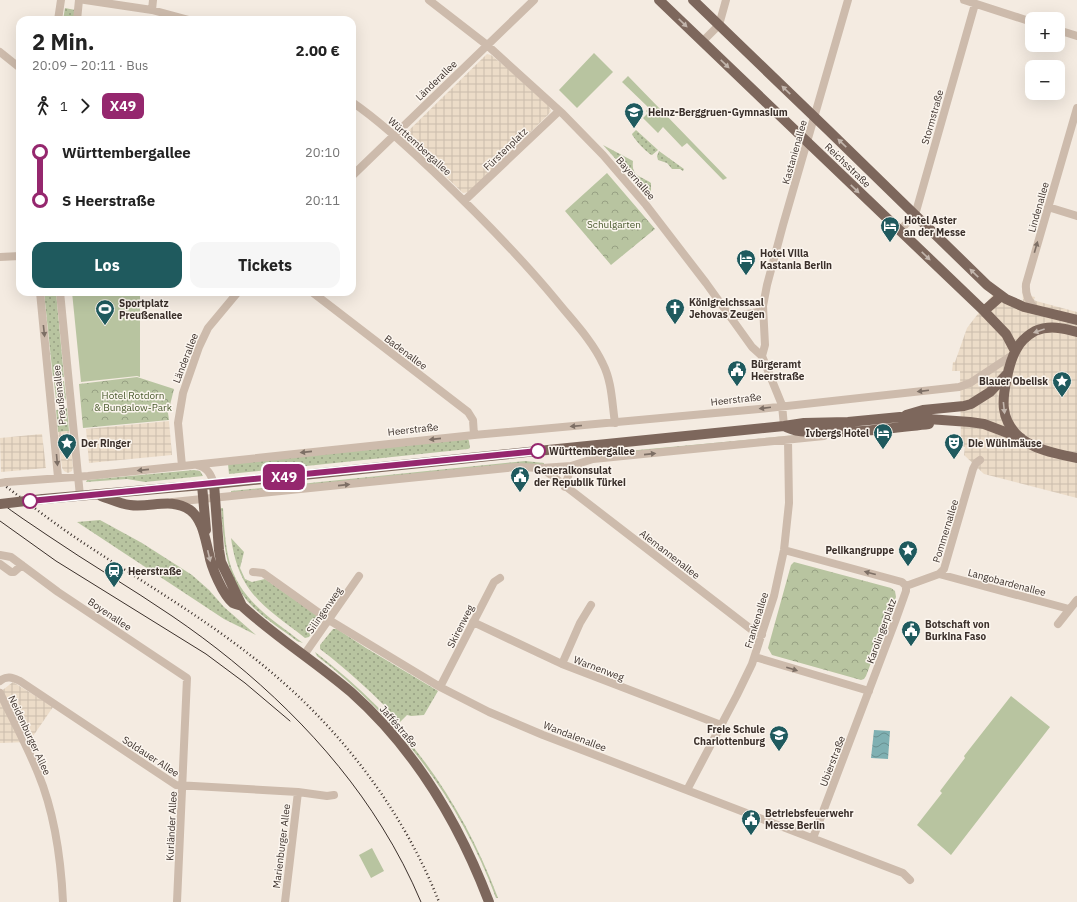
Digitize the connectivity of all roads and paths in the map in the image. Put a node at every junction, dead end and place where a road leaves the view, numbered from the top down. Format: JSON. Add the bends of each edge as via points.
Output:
{"nodes":[{"id":1,"x":61,"y":0,"type":"edge"},
{"id":2,"x":79,"y":0,"type":"edge"},
{"id":3,"x":85,"y":0,"type":"edge"},
{"id":4,"x":153,"y":0,"type":"edge"},
{"id":5,"x":429,"y":0,"type":"edge"},
{"id":6,"x":534,"y":0,"type":"edge"},
{"id":7,"x":659,"y":0,"type":"edge"},
{"id":8,"x":693,"y":0,"type":"edge"},
{"id":9,"x":726,"y":0,"type":"edge"},
{"id":10,"x":848,"y":0,"type":"edge"},
{"id":11,"x":964,"y":0,"type":"edge"},
{"id":12,"x":975,"y":4,"type":"junction"},
{"id":13,"x":152,"y":10,"type":"junction"},
{"id":14,"x":59,"y":16,"type":"edge"},
{"id":15,"x":77,"y":16,"type":"edge"},
{"id":16,"x":174,"y":16,"type":"edge"},
{"id":17,"x":1025,"y":20,"type":"edge"},
{"id":18,"x":719,"y":25,"type":"junction"},
{"id":19,"x":1065,"y":32,"type":"edge"},
{"id":20,"x":1077,"y":36,"type":"edge"},
{"id":21,"x":702,"y":42,"type":"junction"},
{"id":22,"x":487,"y":45,"type":"junction"},
{"id":23,"x":0,"y":52,"type":"edge"},
{"id":24,"x":16,"y":65,"type":"edge"},
{"id":25,"x":356,"y":105,"type":"edge"},
{"id":26,"x":1077,"y":108,"type":"edge"},
{"id":27,"x":559,"y":111,"type":"junction"},
{"id":28,"x":814,"y":117,"type":"junction"},
{"id":29,"x":393,"y":135,"type":"junction"},
{"id":30,"x":807,"y":142,"type":"junction"},
{"id":31,"x":356,"y":172,"type":"edge"},
{"id":32,"x":464,"y":201,"type":"junction"},
{"id":33,"x":1048,"y":207,"type":"junction"},
{"id":34,"x":915,"y":215,"type":"junction"},
{"id":35,"x":1077,"y":216,"type":"edge"},
{"id":36,"x":899,"y":231,"type":"junction"},
{"id":37,"x":16,"y":256,"type":"edge"},
{"id":38,"x":0,"y":257,"type":"edge"},
{"id":39,"x":40,"y":296,"type":"edge"},
{"id":40,"x":60,"y":296,"type":"edge"},
{"id":41,"x":235,"y":296,"type":"edge"},
{"id":42,"x":317,"y":296,"type":"edge"},
{"id":43,"x":1001,"y":296,"type":"junction"},
{"id":44,"x":1035,"y":309,"type":"junction"},
{"id":45,"x":763,"y":311,"type":"junction"},
{"id":46,"x":984,"y":311,"type":"junction"},
{"id":47,"x":732,"y":318,"type":"junction"},
{"id":48,"x":1077,"y":320,"type":"edge"},
{"id":49,"x":1077,"y":332,"type":"edge"},
{"id":50,"x":1014,"y":352,"type":"junction"},
{"id":51,"x":762,"y":356,"type":"junction"},
{"id":52,"x":1008,"y":373,"type":"junction"},
{"id":53,"x":782,"y":406,"type":"junction"},
{"id":54,"x":900,"y":417,"type":"junction"},
{"id":55,"x":951,"y":421,"type":"junction"},
{"id":56,"x":615,"y":423,"type":"junction"},
{"id":57,"x":784,"y":426,"type":"junction"},
{"id":58,"x":845,"y":432,"type":"junction"},
{"id":59,"x":474,"y":435,"type":"junction"},
{"id":60,"x":1021,"y":438,"type":"junction"},
{"id":61,"x":788,"y":440,"type":"junction"},
{"id":62,"x":1077,"y":458,"type":"edge"},
{"id":63,"x":980,"y":460,"type":"dead end"},
{"id":64,"x":195,"y":464,"type":"junction"},
{"id":65,"x":182,"y":466,"type":"junction"},
{"id":66,"x":571,"y":466,"type":"junction"},
{"id":67,"x":542,"y":468,"type":"junction"},
{"id":68,"x":78,"y":476,"type":"junction"},
{"id":69,"x":58,"y":477,"type":"junction"},
{"id":70,"x":4,"y":483,"type":"edge"},
{"id":71,"x":214,"y":484,"type":"junction"},
{"id":72,"x":202,"y":485,"type":"junction"},
{"id":73,"x":565,"y":487,"type":"junction"},
{"id":74,"x":98,"y":494,"type":"junction"},
{"id":75,"x":80,"y":496,"type":"junction"},
{"id":76,"x":215,"y":498,"type":"junction"},
{"id":77,"x":203,"y":499,"type":"junction"},
{"id":78,"x":169,"y":503,"type":"junction"},
{"id":79,"x":0,"y":504,"type":"edge"},
{"id":80,"x":207,"y":541,"type":"junction"},
{"id":81,"x":784,"y":550,"type":"junction"},
{"id":82,"x":0,"y":555,"type":"edge"},
{"id":83,"x":0,"y":564,"type":"edge"},
{"id":84,"x":22,"y":565,"type":"junction"},
{"id":85,"x":253,"y":572,"type":"dead end"},
{"id":86,"x":939,"y":574,"type":"junction"},
{"id":87,"x":359,"y":576,"type":"dead end"},
{"id":88,"x":500,"y":578,"type":"dead end"},
{"id":89,"x":906,"y":586,"type":"junction"},
{"id":90,"x":1077,"y":600,"type":"edge"},
{"id":91,"x":591,"y":605,"type":"dead end"},
{"id":92,"x":242,"y":606,"type":"junction"},
{"id":93,"x":1069,"y":609,"type":"junction"},
{"id":94,"x":329,"y":620,"type":"junction"},
{"id":95,"x":473,"y":622,"type":"junction"},
{"id":96,"x":1058,"y":624,"type":"dead end"},
{"id":97,"x":762,"y":636,"type":"junction"},
{"id":98,"x":304,"y":655,"type":"junction"},
{"id":99,"x":755,"y":657,"type":"junction"},
{"id":100,"x":562,"y":664,"type":"junction"},
{"id":101,"x":188,"y":678,"type":"joint"},
{"id":102,"x":0,"y":681,"type":"edge"},
{"id":103,"x":440,"y":687,"type":"junction"},
{"id":104,"x":869,"y":691,"type":"junction"},
{"id":105,"x":0,"y":693,"type":"edge"},
{"id":106,"x":721,"y":725,"type":"junction"},
{"id":107,"x":183,"y":785,"type":"junction"},
{"id":108,"x":687,"y":790,"type":"junction"},
{"id":109,"x":298,"y":792,"type":"junction"},
{"id":110,"x":334,"y":795,"type":"dead end"},
{"id":111,"x":813,"y":838,"type":"junction"},
{"id":112,"x":910,"y":880,"type":"dead end"},
{"id":113,"x":63,"y":902,"type":"edge"},
{"id":114,"x":177,"y":902,"type":"edge"},
{"id":115,"x":285,"y":902,"type":"edge"},
{"id":116,"x":490,"y":902,"type":"edge"}],
"edges":[{"from":1,"to":14,"type":"street"},
{"from":2,"to":15,"type":"street"},
{"from":3,"to":13,"type":"street"},
{"from":4,"to":13,"type":"street"},
{"from":5,"to":22,"type":"street","name":"Bayernallee"},
{"from":6,"to":22,"type":"street","name":"Länderallee"},
{"from":7,"to":21,"type":"main road","name":"Reichsstraße","one_way":true},
{"from":8,"to":18,"type":"main road","name":"Reichsstraße"},
{"from":9,"to":18,"type":"street"},
{"from":10,"to":28,"type":"street","name":"Kastanienallee"},
{"from":11,"to":12,"type":"street"},
{"from":12,"to":17,"type":"street"},
{"from":12,"to":34,"type":"street","name":"Stormstraße"},
{"from":13,"to":16,"type":"street"},
{"from":18,"to":21,"type":"street"},
{"from":28,"to":18,"type":"main road","name":"Reichsstraße","one_way":true},
{"from":19,"to":20,"type":"street"},
{"from":21,"to":30,"type":"main road","name":"Reichsstraße","one_way":true},
{"from":22,"to":27,"type":"street","name":"Bayernallee"},
{"from":22,"to":29,"type":"street","name":"Länderallee"},
{"from":23,"to":24,"type":"street"},
{"from":25,"to":29,"type":"street","name":"Württembergallee"},
{"from":26,"to":33,"type":"street","name":"Lindenallee"},
{"from":27,"to":32,"type":"street","name":"Fürstenplatz"},
{"from":27,"to":47,"type":"street","name":"Bayernallee","via":[[603,155],[642,200]]},
{"from":28,"to":30,"type":"street","name":"Kastanienallee"},
{"from":34,"to":28,"type":"main road","name":"Reichsstraße","one_way":true},
{"from":29,"to":31,"type":"street","name":"Länderallee"},
{"from":29,"to":32,"type":"street","name":"Württembergallee"},
{"from":30,"to":36,"type":"main road","name":"Reichsstraße","one_way":true},
{"from":30,"to":45,"type":"street","name":"Kastanienallee","via":[[771,270]]},
{"from":32,"to":56,"type":"street","name":"Württembergallee","via":[[541,282],[593,347],[609,380]]},
{"from":33,"to":35,"type":"street"},
{"from":44,"to":33,"type":"street","name":"Lindenallee","one_way":true,"via":[[1025,291]]},
{"from":34,"to":36,"type":"street","name":"Stormstraße"},
{"from":43,"to":34,"type":"main road","name":"Reichsstraße","one_way":true,"via":[[986,285]]},
{"from":36,"to":46,"type":"main road","name":"Reichsstraße","one_way":true},
{"from":37,"to":38,"type":"street"},
{"from":39,"to":69,"type":"street","name":"Preußenallee","one_way":true},
{"from":40,"to":68,"type":"street","name":"Preußenallee"},
{"from":41,"to":65,"type":"street","name":"Länderallee","via":[[208,328],[183,393],[178,423]]},
{"from":42,"to":59,"type":"street","name":"Badenallee","via":[[468,412],[473,420]]},
{"from":43,"to":44,"type":"main road","name":"Reichsstraße"},
{"from":43,"to":46,"type":"main road"},
{"from":44,"to":48,"type":"main road","name":"Reichsstraße"},
{"from":45,"to":47,"type":"street"},
{"from":45,"to":51,"type":"street","name":"Kastanienallee","via":[[765,345]]},
{"from":46,"to":50,"type":"main road","name":"Reichsstraße","via":[[1006,334]]},
{"from":47,"to":51,"type":"street","name":"Bayernallee","via":[[752,347]]},
{"from":49,"to":50,"type":"main road","one_way":true,"via":[[1058,328],[1040,330],[1027,336]]},
{"from":50,"to":52,"type":"main road"},
{"from":50,"to":53,"type":"street","name":"Heerstraße","one_way":true,"via":[[991,370],[961,387]]},
{"from":51,"to":53,"type":"street","name":"Bayernallee"},
{"from":52,"to":54,"type":"main road","via":[[990,392],[971,404],[923,410]]},
{"from":52,"to":60,"type":"main road","one_way":true,"via":[[1004,413],[1009,424]]},
{"from":53,"to":56,"type":"street","name":"Heerstraße","one_way":true},
{"from":53,"to":57,"type":"street"},
{"from":54,"to":55,"type":"main road"},
{"from":54,"to":57,"type":"main road"},
{"from":55,"to":58,"type":"main road"},
{"from":55,"to":60,"type":"main road","via":[[984,424]]},
{"from":56,"to":59,"type":"street","name":"Heerstraße","one_way":true},
{"from":57,"to":58,"type":"main road","via":[[794,431]]},
{"from":57,"to":71,"type":"main road"},
{"from":58,"to":61,"type":"street"},
{"from":59,"to":64,"type":"street","name":"Heerstraße","one_way":true},
{"from":60,"to":62,"type":"main road","via":[[1044,450]]},
{"from":66,"to":61,"type":"street","one_way":true,"via":[[592,459]]},
{"from":61,"to":81,"type":"street","name":"Frankenallee","via":[[789,503]]},
{"from":63,"to":86,"type":"street","name":"Pommernallee","via":[[973,469],[944,569]]},
{"from":64,"to":65,"type":"street","name":"Heerstraße"},
{"from":64,"to":71,"type":"street","name":"Jafféstraße","via":[[209,472]]},
{"from":65,"to":68,"type":"street","name":"Heerstraße","one_way":true},
{"from":66,"to":67,"type":"street"},
{"from":66,"to":73,"type":"street"},
{"from":67,"to":73,"type":"street","name":"Alemannenallee"},
{"from":76,"to":67,"type":"street","one_way":true,"via":[[516,467]]},
{"from":68,"to":69,"type":"street","name":"Heerstraße"},
{"from":68,"to":75,"type":"street","name":"Preußenallee"},
{"from":69,"to":70,"type":"street","name":"Heerstraße"},
{"from":71,"to":72,"type":"main road"},
{"from":71,"to":76,"type":"main road","name":"Jafféstraße"},
{"from":72,"to":74,"type":"main road"},
{"from":72,"to":77,"type":"main road","name":"Jafféstraße"},
{"from":73,"to":97,"type":"street","name":"Alemannenallee"},
{"from":74,"to":75,"type":"main road"},
{"from":74,"to":78,"type":"main road","via":[[129,505]]},
{"from":75,"to":79,"type":"main road","bridge":true},
{"from":76,"to":77,"type":"street"},
{"from":76,"to":92,"type":"main road","name":"Jafféstraße","via":[[221,562]]},
{"from":77,"to":78,"type":"street"},
{"from":77,"to":80,"type":"main road","name":"Jafféstraße"},
{"from":78,"to":80,"type":"main road","name":"Jafféstraße","via":[[181,505],[194,513],[200,521]]},
{"from":80,"to":92,"type":"main road","name":"Jafféstraße","one_way":true,"via":[[208,554],[224,591],[233,603]]},
{"from":89,"to":81,"type":"street","one_way":true,"via":[[902,582]]},
{"from":81,"to":97,"type":"street","name":"Frankenallee"},
{"from":82,"to":84,"type":"street","name":"Boyenallee","via":[[11,557]]},
{"from":83,"to":84,"type":"street","via":[[11,572]]},
{"from":84,"to":101,"type":"street","name":"Boyenallee","via":[[58,592]]},
{"from":85,"to":94,"type":"street","name":"Wandalenallee","via":[[263,573]]},
{"from":86,"to":89,"type":"street","name":"Pommernallee"},
{"from":86,"to":93,"type":"street","name":"Langobardenallee"},
{"from":87,"to":94,"type":"street","name":"Silingenweg"},
{"from":88,"to":95,"type":"street","name":"Skirenweg","via":[[494,582]]},
{"from":89,"to":104,"type":"street","name":"Karolingerplatz"},
{"from":90,"to":93,"type":"street"},
{"from":91,"to":100,"type":"street"},
{"from":92,"to":98,"type":"main road","name":"Jafféstraße"},
{"from":93,"to":96,"type":"street"},
{"from":94,"to":98,"type":"street","name":"Silingenweg"},
{"from":94,"to":103,"type":"street","name":"Wandalenallee"},
{"from":95,"to":100,"type":"street","name":"Warnenweg"},
{"from":95,"to":103,"type":"street","name":"Skirenweg"},
{"from":97,"to":99,"type":"street","name":"Frankenallee"},
{"from":98,"to":116,"type":"main road","name":"Jafféstraße","via":[[368,709],[406,751],[460,833]]},
{"from":99,"to":104,"type":"street","one_way":true},
{"from":99,"to":106,"type":"street","name":"Frankenallee"},
{"from":100,"to":106,"type":"street","name":"Warnenweg"},
{"from":101,"to":107,"type":"street","name":"Kurländer Allee"},
{"from":102,"to":107,"type":"street","name":"Soldauer Allee","via":[[9,677],[22,682],[176,785]]},
{"from":103,"to":108,"type":"street","name":"Wandalenallee","via":[[543,735]]},
{"from":104,"to":111,"type":"street","name":"Ubierstraße"},
{"from":105,"to":113,"type":"street","name":"Neidenburger Allee","via":[[39,775],[52,817],[60,860]]},
{"from":106,"to":108,"type":"street","name":"Frankenallee"},
{"from":107,"to":109,"type":"street","name":"Soldauer Allee"},
{"from":107,"to":114,"type":"street","name":"Kurländer Allee"},
{"from":108,"to":111,"type":"street","name":"Wandalenallee"},
{"from":109,"to":110,"type":"street","name":"Soldauer Allee"},
{"from":109,"to":115,"type":"street","name":"Marienburger Allee"},
{"from":111,"to":112,"type":"street","name":"Wandalenallee","via":[[903,872]]}]}
